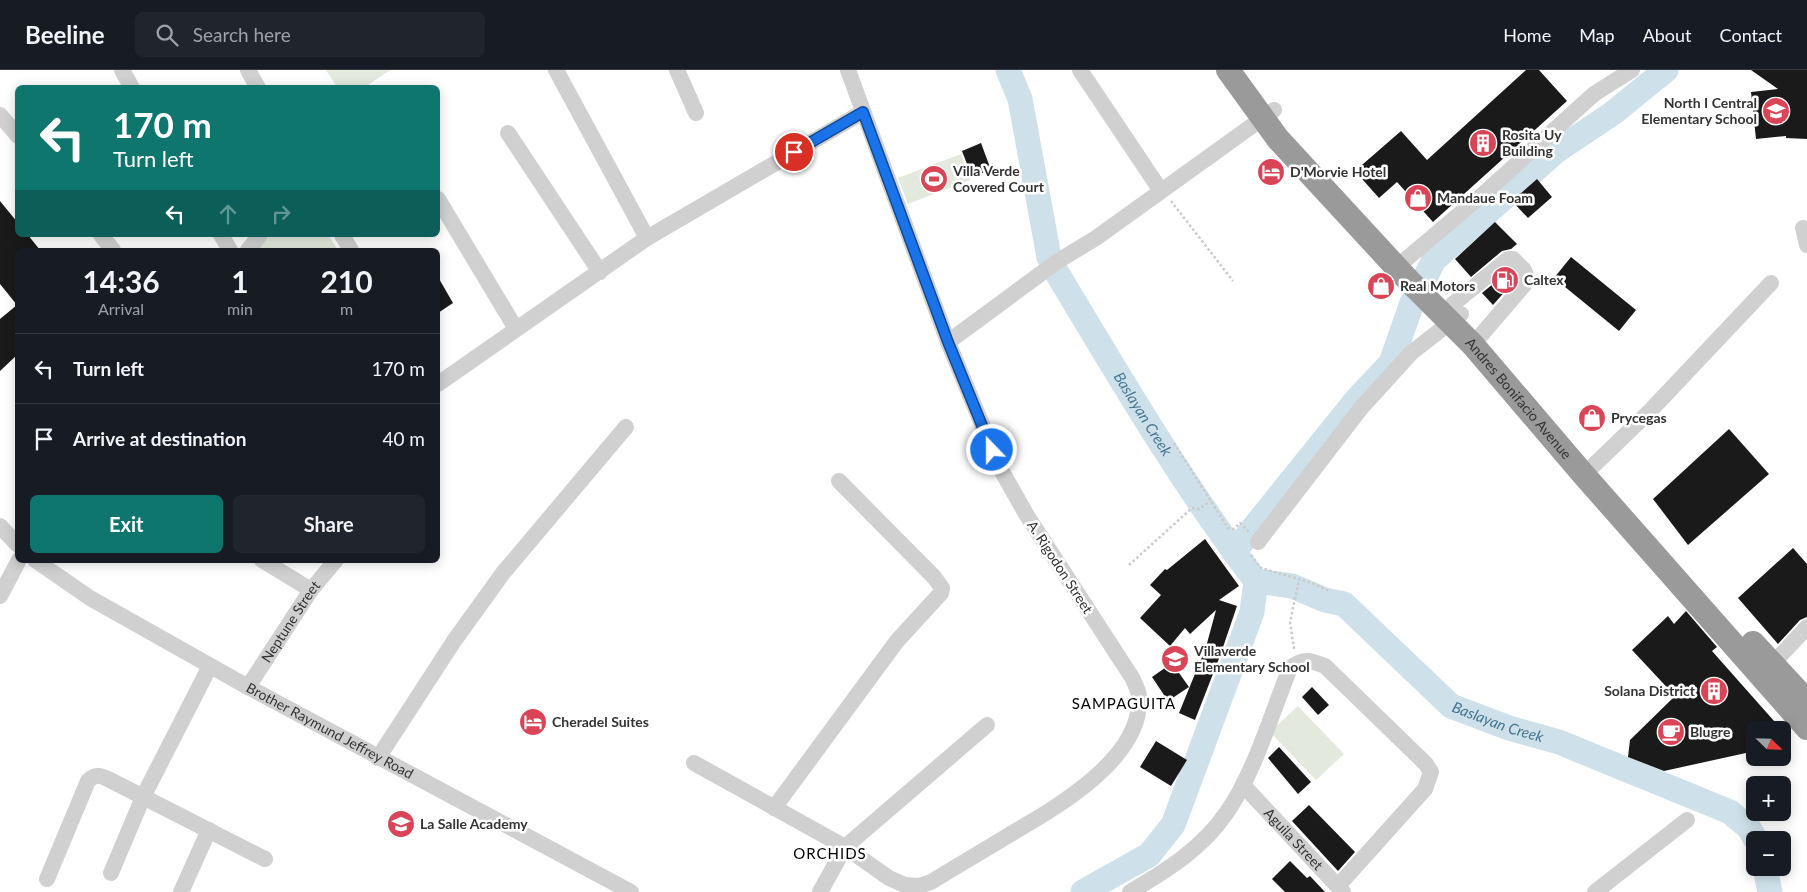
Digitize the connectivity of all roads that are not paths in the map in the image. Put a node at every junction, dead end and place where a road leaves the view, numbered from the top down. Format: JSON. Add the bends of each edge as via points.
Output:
{"nodes":[{"id":1,"x":122,"y":70,"type":"edge"},
{"id":2,"x":248,"y":70,"type":"edge"},
{"id":3,"x":556,"y":70,"type":"edge"},
{"id":4,"x":677,"y":70,"type":"edge"},
{"id":5,"x":848,"y":70,"type":"edge"},
{"id":6,"x":1080,"y":70,"type":"edge"},
{"id":7,"x":1228,"y":70,"type":"edge"},
{"id":8,"x":1244,"y":70,"type":"edge"},
{"id":9,"x":1632,"y":70,"type":"edge"},
{"id":10,"x":130,"y":85,"type":"edge"},
{"id":11,"x":256,"y":85,"type":"edge"},
{"id":12,"x":863,"y":112,"type":"junction"},
{"id":13,"x":696,"y":114,"type":"dead end"},
{"id":14,"x":0,"y":115,"type":"edge"},
{"id":15,"x":1268,"y":115,"type":"junction"},
{"id":16,"x":15,"y":132,"type":"edge"},
{"id":17,"x":508,"y":133,"type":"dead end"},
{"id":18,"x":1161,"y":191,"type":"junction"},
{"id":19,"x":440,"y":202,"type":"edge"},
{"id":20,"x":1803,"y":228,"type":"dead end"},
{"id":21,"x":103,"y":237,"type":"edge"},
{"id":22,"x":222,"y":237,"type":"edge"},
{"id":23,"x":258,"y":237,"type":"edge"},
{"id":24,"x":343,"y":237,"type":"edge"},
{"id":25,"x":647,"y":238,"type":"junction"},
{"id":26,"x":1807,"y":245,"type":"edge"},
{"id":27,"x":111,"y":248,"type":"edge"},
{"id":28,"x":229,"y":248,"type":"edge"},
{"id":29,"x":250,"y":248,"type":"edge"},
{"id":30,"x":350,"y":248,"type":"edge"},
{"id":31,"x":1408,"y":269,"type":"junction"},
{"id":32,"x":600,"y":272,"type":"junction"},
{"id":33,"x":1771,"y":283,"type":"dead end"},
{"id":34,"x":1447,"y":307,"type":"junction"},
{"id":35,"x":516,"y":329,"type":"junction"},
{"id":36,"x":1482,"y":334,"type":"junction"},
{"id":37,"x":948,"y":342,"type":"junction"},
{"id":38,"x":440,"y":383,"type":"edge"},
{"id":39,"x":626,"y":427,"type":"dead end"},
{"id":40,"x":1593,"y":466,"type":"junction"},
{"id":41,"x":839,"y":481,"type":"dead end"},
{"id":42,"x":0,"y":526,"type":"edge"},
{"id":43,"x":15,"y":542,"type":"edge"},
{"id":44,"x":1254,"y":548,"type":"road end"},
{"id":45,"x":17,"y":563,"type":"edge"},
{"id":46,"x":39,"y":563,"type":"edge"},
{"id":47,"x":267,"y":563,"type":"edge"},
{"id":48,"x":334,"y":563,"type":"edge"},
{"id":49,"x":311,"y":590,"type":"junction"},
{"id":50,"x":0,"y":596,"type":"edge"},
{"id":51,"x":1807,"y":627,"type":"edge"},
{"id":52,"x":210,"y":666,"type":"junction"},
{"id":53,"x":1766,"y":670,"type":"junction"},
{"id":54,"x":248,"y":688,"type":"junction"},
{"id":55,"x":1807,"y":701,"type":"edge"},
{"id":56,"x":987,"y":725,"type":"dead end"},
{"id":57,"x":1807,"y":728,"type":"edge"},
{"id":58,"x":378,"y":758,"type":"junction"},
{"id":59,"x":694,"y":763,"type":"dead end"},
{"id":60,"x":1243,"y":785,"type":"junction"},
{"id":61,"x":143,"y":797,"type":"junction"},
{"id":62,"x":774,"y":808,"type":"junction"},
{"id":63,"x":1687,"y":820,"type":"dead end"},
{"id":64,"x":209,"y":830,"type":"junction"},
{"id":65,"x":844,"y":847,"type":"junction"},
{"id":66,"x":265,"y":859,"type":"dead end"},
{"id":67,"x":110,"y":873,"type":"dead end"},
{"id":68,"x":47,"y":879,"type":"dead end"},
{"id":69,"x":1340,"y":889,"type":"edge"},
{"id":70,"x":181,"y":892,"type":"edge"},
{"id":71,"x":631,"y":892,"type":"edge"},
{"id":72,"x":820,"y":892,"type":"edge"},
{"id":73,"x":1130,"y":892,"type":"edge"},
{"id":74,"x":1595,"y":892,"type":"edge"}],
"edges":[{"from":1,"to":10,"type":"street"},
{"from":2,"to":11,"type":"street"},
{"from":3,"to":25,"type":"street"},
{"from":4,"to":13,"type":"street"},
{"from":5,"to":12,"type":"street","name":"A. Rigodon Street"},
{"from":6,"to":18,"type":"street"},
{"from":7,"to":15,"type":"highway","name":"Andres Bonifacio Avenue"},
{"from":8,"to":15,"type":"highway","name":"Andres Bonifacio Avenue"},
{"from":9,"to":31,"type":"street","via":[[1594,94],[1489,189]]},
{"from":12,"to":25,"type":"street"},
{"from":12,"to":37,"type":"street","name":"A. Rigodon Street"},
{"from":14,"to":16,"type":"street"},
{"from":15,"to":18,"type":"street"},
{"from":15,"to":31,"type":"highway","name":"Andres Bonifacio Avenue","via":[[1291,132]]},
{"from":17,"to":32,"type":"street"},
{"from":18,"to":37,"type":"street"},
{"from":19,"to":35,"type":"street"},
{"from":20,"to":26,"type":"street"},
{"from":21,"to":27,"type":"street"},
{"from":22,"to":28,"type":"street"},
{"from":23,"to":29,"type":"street"},
{"from":24,"to":30,"type":"street"},
{"from":25,"to":32,"type":"street"},
{"from":31,"to":34,"type":"highway","name":"Andres Bonifacio Avenue"},
{"from":32,"to":35,"type":"street"},
{"from":33,"to":40,"type":"street","via":[[1650,411]]},
{"from":34,"to":36,"type":"highway","name":"Andres Bonifacio Avenue"},
{"from":34,"to":36,"type":"street","via":[[1513,259],[1527,278]]},
{"from":34,"to":44,"type":"street","via":[[1361,408]]},
{"from":34,"to":53,"type":"highway","name":"Andres Bonifacio Avenue","via":[[1473,345]]},
{"from":35,"to":38,"type":"street"},
{"from":36,"to":40,"type":"highway","name":"Andres Bonifacio Avenue"},
{"from":37,"to":65,"type":"street","name":"A. Rigodon Street","via":[[1000,468],[1026,514],[1133,679],[1139,695],[1139,711],[1128,737],[1105,769],[1066,801],[931,882],[905,886]]},
{"from":39,"to":58,"type":"street","via":[[503,573]]},
{"from":40,"to":53,"type":"highway","name":"Andres Bonifacio Avenue"},
{"from":41,"to":62,"type":"street","via":[[934,577],[942,588],[941,594],[897,641]]},
{"from":42,"to":43,"type":"street"},
{"from":45,"to":50,"type":"street"},
{"from":46,"to":52,"type":"street","name":"Brother Raymund Jeffrey Road","via":[[90,598]]},
{"from":47,"to":49,"type":"street"},
{"from":48,"to":49,"type":"street","name":"Neptune Street"},
{"from":49,"to":54,"type":"street","name":"Neptune Street"},
{"from":51,"to":53,"type":"street"},
{"from":52,"to":54,"type":"street","name":"Brother Raymund Jeffrey Road"},
{"from":52,"to":61,"type":"street"},
{"from":53,"to":55,"type":"highway","name":"Andres Bonifacio Avenue"},
{"from":53,"to":57,"type":"highway","name":"Andres Bonifacio Avenue"},
{"from":54,"to":58,"type":"street","name":"Brother Raymund Jeffrey Road"},
{"from":56,"to":65,"type":"street"},
{"from":58,"to":71,"type":"street","name":"Brother Raymund Jeffrey Road"},
{"from":59,"to":62,"type":"street","name":"A. Rigodon Street"},
{"from":60,"to":69,"type":"street","name":"Aguila Street"},
{"from":60,"to":69,"type":"street","via":[[1290,668],[1300,661],[1314,661],[1325,666],[1426,764],[1431,772],[1425,789]]},
{"from":60,"to":73,"type":"street","via":[[1227,813],[1201,843],[1164,872]]},
{"from":61,"to":64,"type":"street"},
{"from":61,"to":67,"type":"street"},
{"from":61,"to":68,"type":"street","via":[[100,775],[93,776]]},
{"from":62,"to":65,"type":"street","name":"A. Rigodon Street"},
{"from":63,"to":74,"type":"street"},
{"from":64,"to":66,"type":"street"},
{"from":64,"to":70,"type":"street"},
{"from":65,"to":72,"type":"street"}]}
